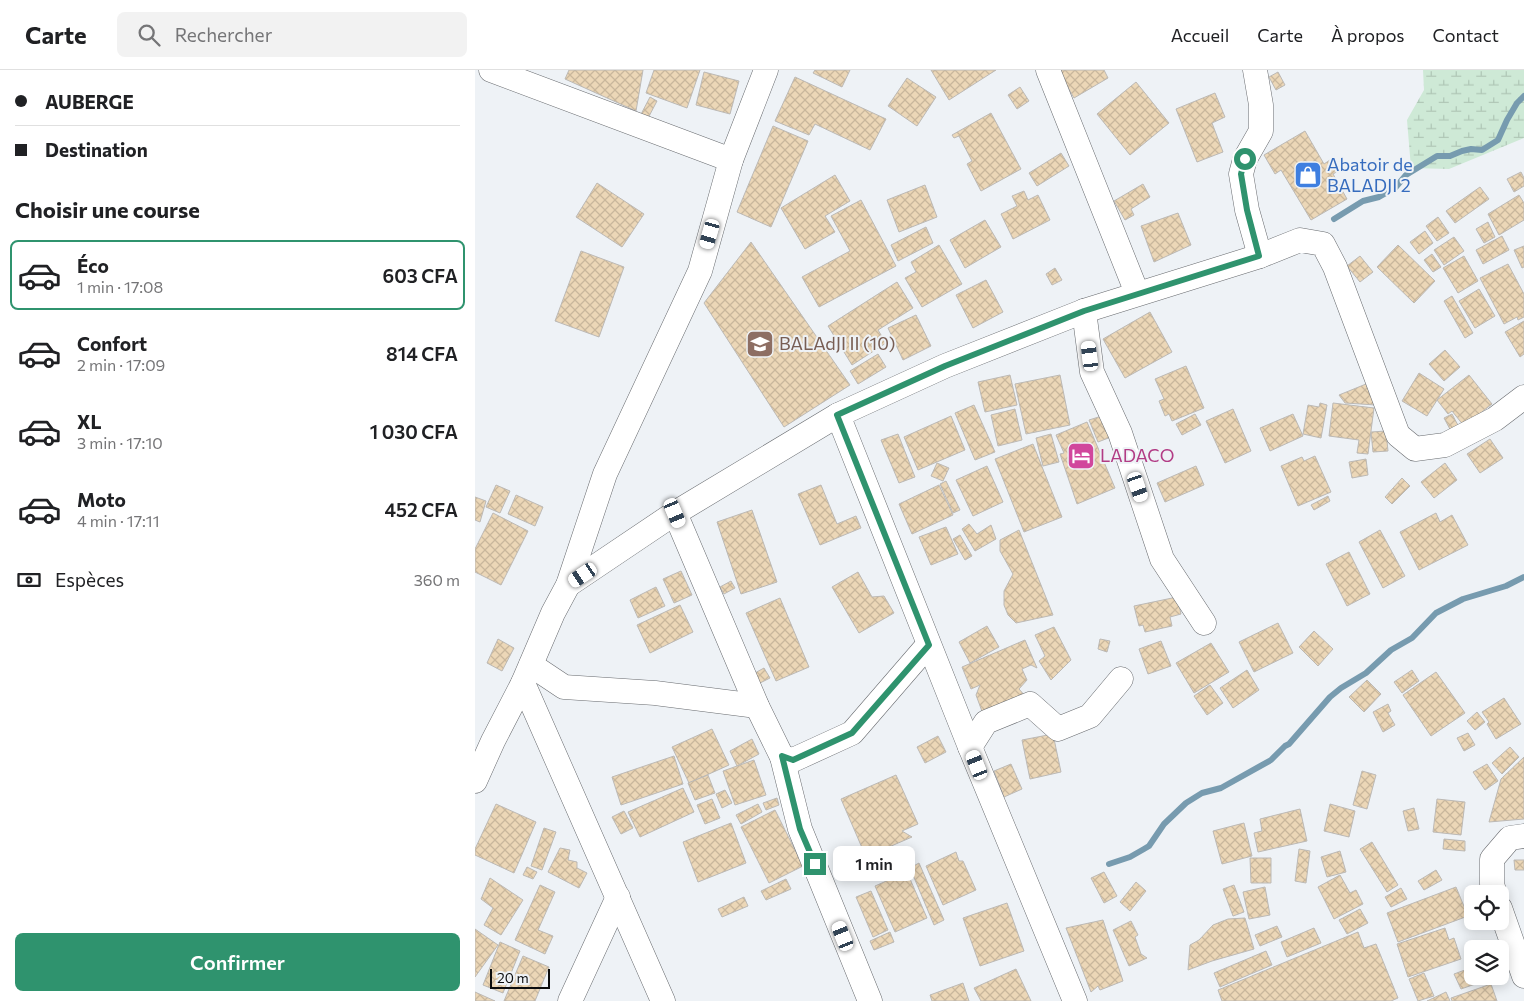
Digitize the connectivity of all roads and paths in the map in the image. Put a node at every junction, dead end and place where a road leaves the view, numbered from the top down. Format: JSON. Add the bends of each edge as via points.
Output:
{"nodes":[{"id":1,"x":491,"y":70,"type":"edge"},
{"id":2,"x":766,"y":70,"type":"edge"},
{"id":3,"x":1048,"y":70,"type":"edge"},
{"id":4,"x":1255,"y":70,"type":"edge"},
{"id":5,"x":731,"y":160,"type":"junction"},
{"id":6,"x":1259,"y":256,"type":"junction"},
{"id":7,"x":1137,"y":294,"type":"junction"},
{"id":8,"x":1084,"y":311,"type":"junction"},
{"id":9,"x":1524,"y":397,"type":"edge"},
{"id":10,"x":837,"y":415,"type":"junction"},
{"id":11,"x":675,"y":513,"type":"junction"},
{"id":12,"x":568,"y":585,"type":"junction"},
{"id":13,"x":1205,"y":623,"type":"dead end"},
{"id":14,"x":929,"y":645,"type":"junction"},
{"id":15,"x":527,"y":674,"type":"junction"},
{"id":16,"x":1121,"y":679,"type":"dead end"},
{"id":17,"x":757,"y":706,"type":"junction"},
{"id":18,"x":970,"y":746,"type":"junction"},
{"id":19,"x":782,"y":756,"type":"junction"},
{"id":20,"x":475,"y":781,"type":"edge"},
{"id":21,"x":1524,"y":836,"type":"edge"},
{"id":22,"x":1492,"y":885,"type":"edge"},
{"id":23,"x":618,"y":897,"type":"junction"},
{"id":24,"x":1508,"y":930,"type":"edge"},
{"id":25,"x":1524,"y":976,"type":"edge"},
{"id":26,"x":570,"y":1001,"type":"edge"},
{"id":27,"x":663,"y":1001,"type":"edge"},
{"id":28,"x":870,"y":1001,"type":"edge"},
{"id":29,"x":1075,"y":1001,"type":"edge"}],
"edges":[{"from":1,"to":5,"type":"street"},
{"from":2,"to":5,"type":"street"},
{"from":3,"to":7,"type":"street"},
{"from":4,"to":6,"type":"street","via":[[1261,105],[1261,131],[1245,159],[1241,174]]},
{"from":5,"to":12,"type":"street","via":[[700,271],[605,474]]},
{"from":6,"to":7,"type":"street"},
{"from":6,"to":9,"type":"street","via":[[1300,240],[1323,244],[1335,267],[1398,435],[1415,449],[1445,445],[1495,419]]},
{"from":7,"to":8,"type":"street"},
{"from":8,"to":10,"type":"street","via":[[945,366]]},
{"from":8,"to":13,"type":"street","via":[[1092,372],[1120,433],[1162,559]]},
{"from":10,"to":11,"type":"street"},
{"from":10,"to":14,"type":"street"},
{"from":11,"to":12,"type":"street"},
{"from":11,"to":17,"type":"street"},
{"from":12,"to":15,"type":"street"},
{"from":14,"to":18,"type":"street"},
{"from":14,"to":19,"type":"street","via":[[852,733],[793,760]]},
{"from":15,"to":17,"type":"street","via":[[564,687],[655,693]]},
{"from":15,"to":20,"type":"street"},
{"from":15,"to":23,"type":"street"},
{"from":16,"to":18,"type":"street","via":[[1090,716],[1058,729],[1030,704],[986,722]]},
{"from":17,"to":19,"type":"street"},
{"from":18,"to":29,"type":"street"},
{"from":19,"to":28,"type":"street","via":[[800,829]]},
{"from":21,"to":22,"type":"street","via":[[1510,838],[1492,859]]},
{"from":23,"to":26,"type":"street"},
{"from":23,"to":27,"type":"street"},
{"from":24,"to":25,"type":"street"}]}
